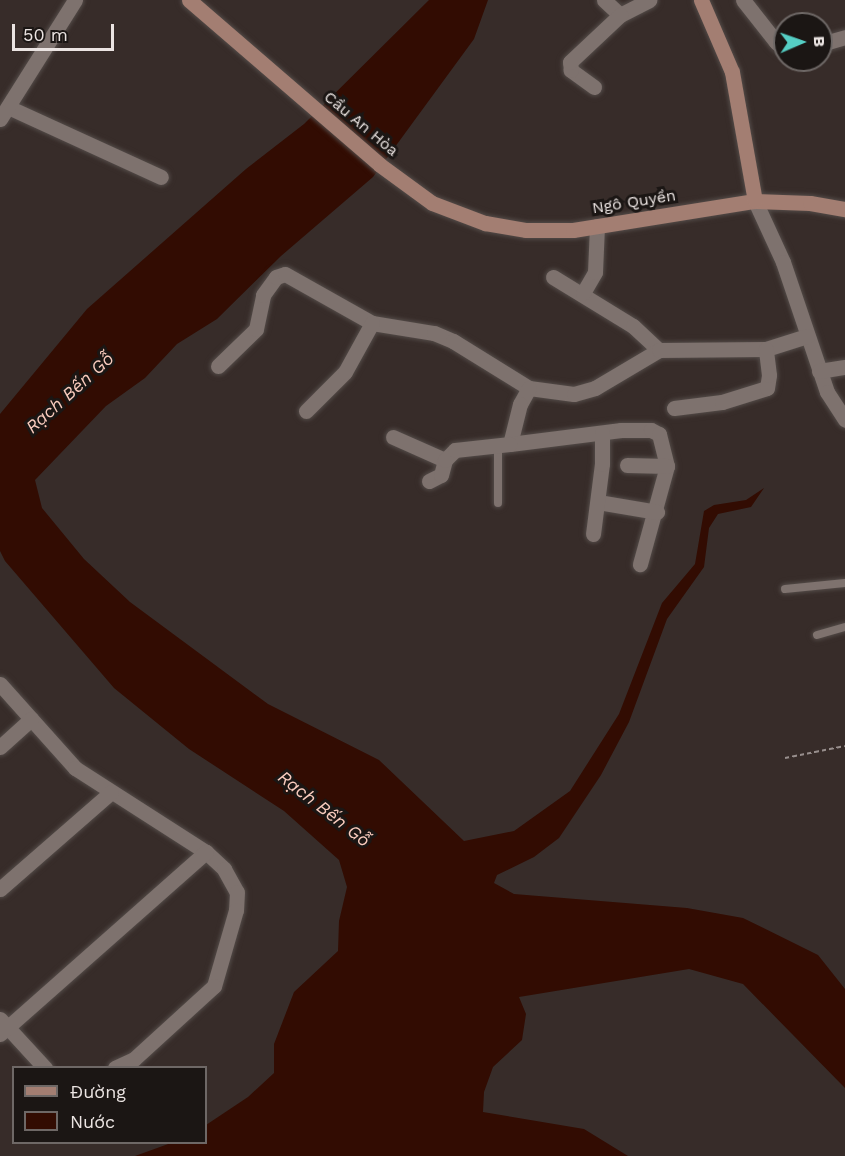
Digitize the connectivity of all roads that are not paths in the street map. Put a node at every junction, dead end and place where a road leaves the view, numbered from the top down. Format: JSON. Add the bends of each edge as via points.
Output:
{"nodes":[{"id":1,"x":75,"y":0,"type":"edge"},
{"id":2,"x":189,"y":0,"type":"edge"},
{"id":3,"x":604,"y":0,"type":"edge"},
{"id":4,"x":649,"y":0,"type":"edge"},
{"id":5,"x":701,"y":0,"type":"edge"},
{"id":6,"x":743,"y":0,"type":"edge"},
{"id":7,"x":620,"y":15,"type":"junction"},
{"id":8,"x":773,"y":38,"type":"edge"},
{"id":9,"x":594,"y":87,"type":"dead end"},
{"id":10,"x":4,"y":113,"type":"edge"},
{"id":11,"x":160,"y":177,"type":"dead end"},
{"id":12,"x":755,"y":201,"type":"junction"},
{"id":13,"x":432,"y":203,"type":"joint"},
{"id":14,"x":845,"y":209,"type":"edge"},
{"id":15,"x":597,"y":226,"type":"junction"},
{"id":16,"x":553,"y":277,"type":"dead end"},
{"id":17,"x":583,"y":293,"type":"junction"},
{"id":18,"x":372,"y":323,"type":"junction"},
{"id":19,"x":807,"y":336,"type":"junction"},
{"id":20,"x":766,"y":349,"type":"junction"},
{"id":21,"x":659,"y":350,"type":"junction"},
{"id":22,"x":219,"y":366,"type":"dead end"},
{"id":23,"x":845,"y":367,"type":"edge"},
{"id":24,"x":819,"y":371,"type":"junction"},
{"id":25,"x":529,"y":388,"type":"junction"},
{"id":26,"x":674,"y":408,"type":"dead end"},
{"id":27,"x":306,"y":411,"type":"dead end"},
{"id":28,"x":845,"y":420,"type":"edge"},
{"id":29,"x":602,"y":433,"type":"junction"},
{"id":30,"x":393,"y":437,"type":"dead end"},
{"id":31,"x":504,"y":445,"type":"junction"},
{"id":32,"x":446,"y":460,"type":"junction"},
{"id":33,"x":627,"y":465,"type":"dead end"},
{"id":34,"x":667,"y":466,"type":"junction"},
{"id":35,"x":429,"y":481,"type":"dead end"},
{"id":36,"x":498,"y":502,"type":"dead end"},
{"id":37,"x":598,"y":502,"type":"junction"},
{"id":38,"x":657,"y":512,"type":"junction"},
{"id":39,"x":593,"y":534,"type":"dead end"},
{"id":40,"x":640,"y":564,"type":"dead end"},
{"id":41,"x":845,"y":583,"type":"edge"},
{"id":42,"x":785,"y":589,"type":"dead end"},
{"id":43,"x":845,"y":627,"type":"edge"},
{"id":44,"x":817,"y":635,"type":"dead end"},
{"id":45,"x":0,"y":684,"type":"edge"},
{"id":46,"x":31,"y":719,"type":"junction"},
{"id":47,"x":0,"y":747,"type":"edge"},
{"id":48,"x":111,"y":792,"type":"junction"},
{"id":49,"x":206,"y":852,"type":"junction"},
{"id":50,"x":0,"y":889,"type":"edge"},
{"id":51,"x":2,"y":1027,"type":"edge"},
{"id":52,"x":43,"y":1066,"type":"edge"},
{"id":53,"x":119,"y":1066,"type":"edge"}],
"edges":[{"from":1,"to":10,"type":"street"},
{"from":2,"to":13,"type":"street","name":"Cầu An Hòa","via":[[380,165]]},
{"from":3,"to":7,"type":"street"},
{"from":4,"to":7,"type":"street"},
{"from":5,"to":12,"type":"street","via":[[732,72]]},
{"from":6,"to":8,"type":"street"},
{"from":7,"to":9,"type":"street","via":[[570,62],[571,69]]},
{"from":10,"to":11,"type":"street"},
{"from":12,"to":14,"type":"street","name":"Ngô Quyền"},
{"from":12,"to":15,"type":"street","name":"Ngô Quyền"},
{"from":12,"to":19,"type":"street","via":[[783,262]]},
{"from":13,"to":15,"type":"street","name":"Ngô Quyền","via":[[485,223],[526,230]]},
{"from":15,"to":17,"type":"street","via":[[595,272]]},
{"from":16,"to":17,"type":"street"},
{"from":17,"to":21,"type":"street","via":[[633,326]]},
{"from":18,"to":22,"type":"street","via":[[280,274],[263,295],[256,329]]},
{"from":18,"to":25,"type":"street","via":[[444,337]]},
{"from":18,"to":27,"type":"street","via":[[345,372]]},
{"from":19,"to":20,"type":"street"},
{"from":19,"to":24,"type":"street"},
{"from":20,"to":21,"type":"street"},
{"from":20,"to":26,"type":"street","via":[[770,375],[766,388],[722,402]]},
{"from":21,"to":25,"type":"street","via":[[587,391],[574,394]]},
{"from":23,"to":24,"type":"street"},
{"from":24,"to":28,"type":"street"},
{"from":25,"to":31,"type":"street"},
{"from":29,"to":31,"type":"street"},
{"from":29,"to":34,"type":"street","via":[[651,430],[659,434]]},
{"from":29,"to":37,"type":"street"},
{"from":30,"to":32,"type":"street"},
{"from":31,"to":32,"type":"street","via":[[455,450]]},
{"from":31,"to":36,"type":"lane"},
{"from":32,"to":35,"type":"street","via":[[441,475]]},
{"from":33,"to":34,"type":"street"},
{"from":34,"to":38,"type":"street"},
{"from":37,"to":38,"type":"street"},
{"from":37,"to":39,"type":"street"},
{"from":38,"to":40,"type":"street"},
{"from":41,"to":42,"type":"lane"},
{"from":43,"to":44,"type":"lane"},
{"from":45,"to":46,"type":"street"},
{"from":46,"to":47,"type":"street"},
{"from":46,"to":48,"type":"street","via":[[75,768]]},
{"from":48,"to":49,"type":"street"},
{"from":48,"to":50,"type":"street"},
{"from":49,"to":51,"type":"street"},
{"from":49,"to":53,"type":"street","via":[[228,875],[238,899],[217,980],[134,1059]]},
{"from":51,"to":52,"type":"street"}]}
